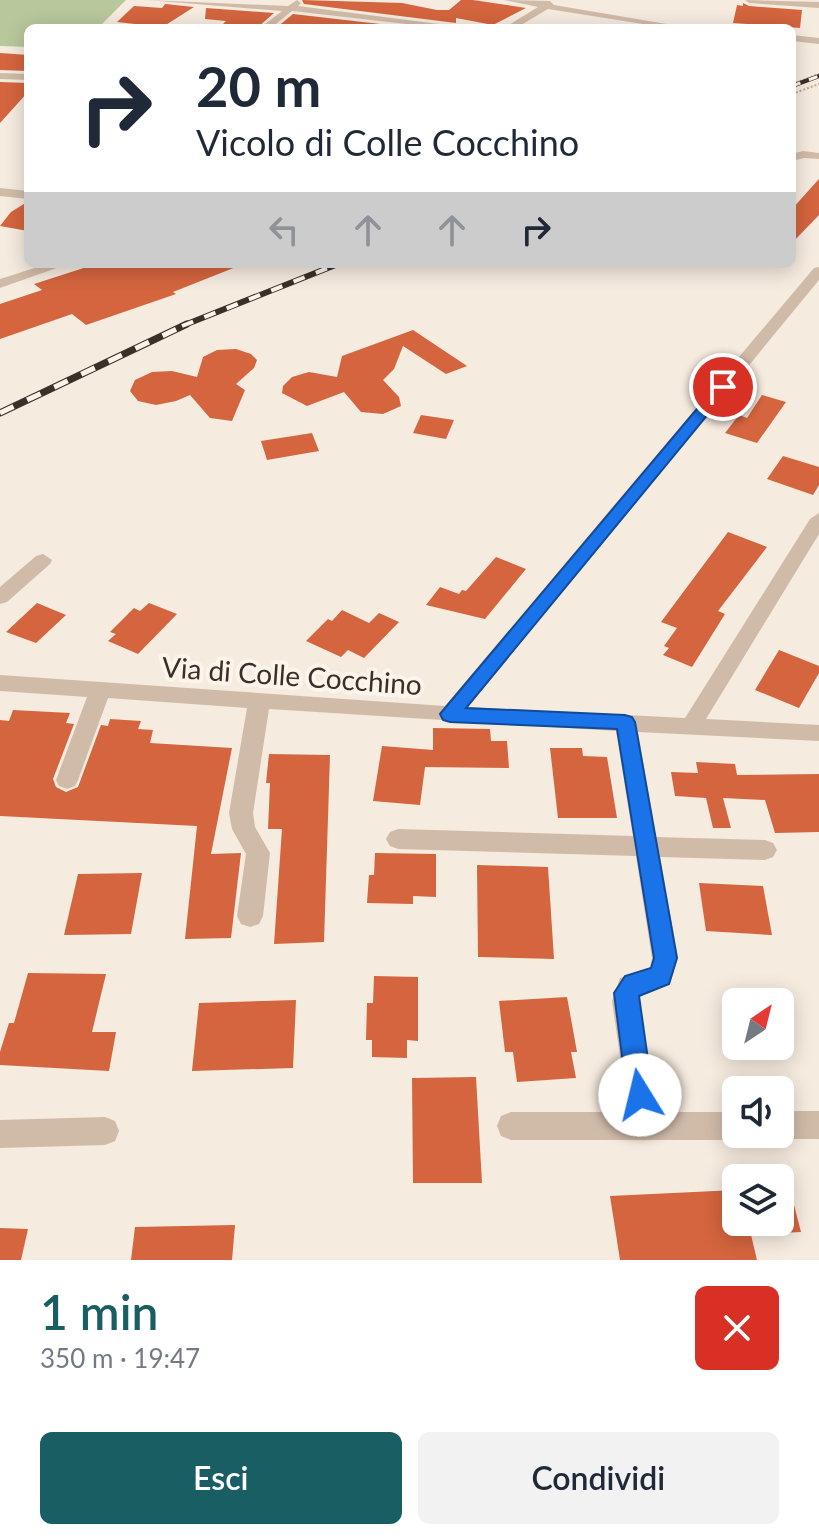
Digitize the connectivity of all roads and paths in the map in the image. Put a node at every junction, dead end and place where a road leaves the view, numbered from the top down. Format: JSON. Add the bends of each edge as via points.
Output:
{"nodes":[{"id":1,"x":151,"y":0,"type":"edge"},
{"id":2,"x":301,"y":0,"type":"edge"},
{"id":3,"x":508,"y":0,"type":"edge"},
{"id":4,"x":557,"y":0,"type":"edge"},
{"id":5,"x":749,"y":0,"type":"edge"},
{"id":6,"x":819,"y":5,"type":"edge"},
{"id":7,"x":547,"y":6,"type":"junction"},
{"id":8,"x":291,"y":8,"type":"junction"},
{"id":9,"x":270,"y":24,"type":"edge"},
{"id":10,"x":439,"y":24,"type":"edge"},
{"id":11,"x":516,"y":24,"type":"edge"},
{"id":12,"x":660,"y":24,"type":"edge"},
{"id":13,"x":796,"y":38,"type":"edge"},
{"id":14,"x":819,"y":41,"type":"edge"},
{"id":15,"x":819,"y":74,"type":"edge"},
{"id":16,"x":0,"y":76,"type":"edge"},
{"id":17,"x":24,"y":77,"type":"edge"},
{"id":18,"x":796,"y":83,"type":"edge"},
{"id":19,"x":819,"y":84,"type":"edge"},
{"id":20,"x":796,"y":93,"type":"edge"},
{"id":21,"x":819,"y":156,"type":"edge"},
{"id":22,"x":796,"y":157,"type":"edge"},
{"id":23,"x":0,"y":192,"type":"edge"},
{"id":24,"x":24,"y":195,"type":"edge"},
{"id":25,"x":49,"y":268,"type":"edge"},
{"id":26,"x":819,"y":271,"type":"edge"},
{"id":27,"x":0,"y":284,"type":"edge"},
{"id":28,"x":819,"y":519,"type":"edge"},
{"id":29,"x":43,"y":560,"type":"dead end"},
{"id":30,"x":0,"y":597,"type":"edge"},
{"id":31,"x":0,"y":683,"type":"edge"},
{"id":32,"x":100,"y":690,"type":"junction"},
{"id":33,"x":259,"y":702,"type":"junction"},
{"id":34,"x":450,"y":714,"type":"junction"},
{"id":35,"x":625,"y":722,"type":"junction"},
{"id":36,"x":691,"y":726,"type":"junction"},
{"id":37,"x":819,"y":733,"type":"edge"},
{"id":38,"x":67,"y":780,"type":"dead end"},
{"id":39,"x":398,"y":839,"type":"dead end"},
{"id":40,"x":647,"y":847,"type":"junction"},
{"id":41,"x":765,"y":850,"type":"dead end"},
{"id":42,"x":250,"y":916,"type":"dead end"},
{"id":43,"x":794,"y":1125,"type":"edge"},
{"id":44,"x":819,"y":1125,"type":"edge"},
{"id":45,"x":511,"y":1126,"type":"dead end"},
{"id":46,"x":645,"y":1126,"type":"junction"},
{"id":47,"x":722,"y":1126,"type":"edge"},
{"id":48,"x":105,"y":1131,"type":"dead end"},
{"id":49,"x":0,"y":1134,"type":"edge"}],
"edges":[{"from":1,"to":8,"type":"street"},
{"from":2,"to":8,"type":"street"},
{"from":3,"to":7,"type":"street"},
{"from":4,"to":7,"type":"street"},
{"from":5,"to":6,"type":"street"},
{"from":7,"to":11,"type":"street"},
{"from":7,"to":12,"type":"street"},
{"from":8,"to":9,"type":"street"},
{"from":8,"to":10,"type":"street"},
{"from":13,"to":14,"type":"street"},
{"from":15,"to":18,"type":"path"},
{"from":16,"to":17,"type":"street"},
{"from":19,"to":20,"type":"path"},
{"from":21,"to":22,"type":"street"},
{"from":23,"to":24,"type":"street"},
{"from":25,"to":27,"type":"street"},
{"from":26,"to":34,"type":"street"},
{"from":28,"to":36,"type":"street"},
{"from":29,"to":30,"type":"street"},
{"from":31,"to":32,"type":"street","name":"Via di Colle Cocchino"},
{"from":32,"to":33,"type":"street","name":"Via di Colle Cocchino"},
{"from":32,"to":38,"type":"street"},
{"from":33,"to":34,"type":"street","name":"Via di Colle Cocchino"},
{"from":33,"to":42,"type":"street","via":[[241,813],[258,853]]},
{"from":34,"to":35,"type":"street","name":"Via di Colle Cocchino"},
{"from":35,"to":36,"type":"street","name":"Via di Colle Cocchino"},
{"from":35,"to":40,"type":"street"},
{"from":36,"to":37,"type":"street","name":"Via di Colle Cocchino"},
{"from":39,"to":40,"type":"street"},
{"from":40,"to":41,"type":"street"},
{"from":40,"to":46,"type":"street","via":[[665,968],[654,980],[629,987],[625,1001]]},
{"from":43,"to":44,"type":"street"},
{"from":45,"to":46,"type":"street"},
{"from":46,"to":47,"type":"street"},
{"from":48,"to":49,"type":"street"}]}
